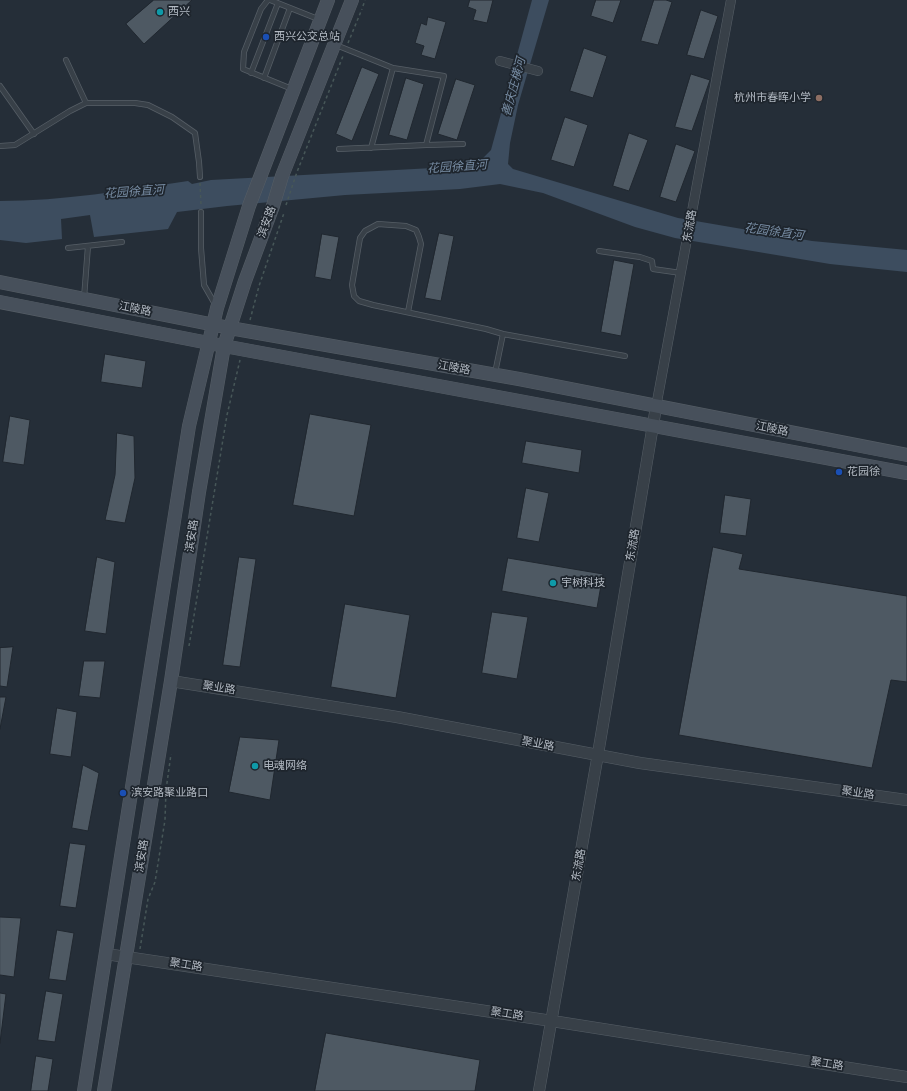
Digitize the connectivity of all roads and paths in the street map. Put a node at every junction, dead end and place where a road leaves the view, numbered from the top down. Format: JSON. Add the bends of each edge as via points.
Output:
{"nodes":[{"id":1,"x":269,"y":0,"type":"edge"},
{"id":2,"x":328,"y":0,"type":"edge"},
{"id":3,"x":352,"y":0,"type":"edge"},
{"id":4,"x":365,"y":0,"type":"edge"},
{"id":5,"x":730,"y":0,"type":"edge"},
{"id":6,"x":278,"y":3,"type":"junction"},
{"id":7,"x":290,"y":8,"type":"junction"},
{"id":8,"x":320,"y":20,"type":"junction"},
{"id":9,"x":340,"y":47,"type":"junction"},
{"id":10,"x":66,"y":60,"type":"dead end"},
{"id":11,"x":500,"y":61,"type":"dead end"},
{"id":12,"x":393,"y":68,"type":"junction"},
{"id":13,"x":538,"y":71,"type":"dead end"},
{"id":14,"x":251,"y":73,"type":"junction"},
{"id":15,"x":264,"y":78,"type":"junction"},
{"id":16,"x":0,"y":86,"type":"edge"},
{"id":17,"x":293,"y":90,"type":"junction"},
{"id":18,"x":86,"y":103,"type":"junction"},
{"id":19,"x":34,"y":134,"type":"junction"},
{"id":20,"x":463,"y":144,"type":"dead end"},
{"id":21,"x":426,"y":145,"type":"junction"},
{"id":22,"x":0,"y":146,"type":"edge"},
{"id":23,"x":371,"y":148,"type":"junction"},
{"id":24,"x":339,"y":149,"type":"dead end"},
{"id":25,"x":200,"y":177,"type":"joint"},
{"id":26,"x":201,"y":212,"type":"joint"},
{"id":27,"x":122,"y":242,"type":"dead end"},
{"id":28,"x":88,"y":246,"type":"junction"},
{"id":29,"x":68,"y":248,"type":"dead end"},
{"id":30,"x":599,"y":251,"type":"dead end"},
{"id":31,"x":681,"y":273,"type":"junction"},
{"id":32,"x":0,"y":282,"type":"edge"},
{"id":33,"x":84,"y":298,"type":"junction"},
{"id":34,"x":0,"y":302,"type":"edge"},
{"id":35,"x":217,"y":308,"type":"junction"},
{"id":36,"x":408,"y":312,"type":"junction"},
{"id":37,"x":213,"y":324,"type":"junction"},
{"id":38,"x":230,"y":328,"type":"junction"},
{"id":39,"x":247,"y":331,"type":"junction"},
{"id":40,"x":503,"y":334,"type":"junction"},
{"id":41,"x":208,"y":342,"type":"junction"},
{"id":42,"x":224,"y":346,"type":"junction"},
{"id":43,"x":243,"y":350,"type":"junction"},
{"id":44,"x":625,"y":356,"type":"dead end"},
{"id":45,"x":495,"y":375,"type":"junction"},
{"id":46,"x":656,"y":407,"type":"junction"},
{"id":47,"x":654,"y":426,"type":"junction"},
{"id":48,"x":907,"y":455,"type":"edge"},
{"id":49,"x":907,"y":473,"type":"edge"},
{"id":50,"x":188,"y":651,"type":"dead end"},
{"id":51,"x":171,"y":681,"type":"junction"},
{"id":52,"x":172,"y":752,"type":"dead end"},
{"id":53,"x":598,"y":754,"type":"junction"},
{"id":54,"x":907,"y":800,"type":"edge"},
{"id":55,"x":106,"y":954,"type":"junction"},
{"id":56,"x":133,"y":957,"type":"junction"},
{"id":57,"x":552,"y":1021,"type":"junction"},
{"id":58,"x":907,"y":1077,"type":"edge"},
{"id":59,"x":84,"y":1091,"type":"edge"},
{"id":60,"x":104,"y":1091,"type":"edge"},
{"id":61,"x":539,"y":1091,"type":"edge"}],
"edges":[{"from":1,"to":6,"type":"lane"},
{"from":1,"to":14,"type":"lane","via":[[261,9],[243,54],[243,69]]},
{"from":2,"to":8,"type":"main road","name":"滨安路"},
{"from":3,"to":9,"type":"main road","name":"滨安路"},
{"from":4,"to":9,"type":"path"},
{"from":5,"to":31,"type":"street","name":"东流路"},
{"from":6,"to":7,"type":"lane"},
{"from":6,"to":14,"type":"lane"},
{"from":7,"to":8,"type":"lane"},
{"from":7,"to":15,"type":"lane"},
{"from":8,"to":17,"type":"main road","name":"滨安路"},
{"from":9,"to":12,"type":"lane"},
{"from":9,"to":38,"type":"main road","name":"滨安路","via":[[282,176]]},
{"from":9,"to":39,"type":"path","via":[[259,286]]},
{"from":10,"to":18,"type":"lane"},
{"from":11,"to":13,"type":"street"},
{"from":12,"to":21,"type":"lane","via":[[444,76]]},
{"from":12,"to":23,"type":"lane"},
{"from":14,"to":15,"type":"lane"},
{"from":15,"to":17,"type":"lane"},
{"from":16,"to":19,"type":"lane"},
{"from":17,"to":35,"type":"main road","name":"滨安路","via":[[249,206]]},
{"from":18,"to":19,"type":"lane"},
{"from":18,"to":25,"type":"lane","via":[[148,105],[172,117],[195,133]]},
{"from":19,"to":22,"type":"lane","via":[[15,145]]},
{"from":20,"to":21,"type":"lane"},
{"from":21,"to":23,"type":"lane"},
{"from":23,"to":24,"type":"lane"},
{"from":25,"to":26,"type":"path"},
{"from":26,"to":35,"type":"lane","via":[[204,285]]},
{"from":27,"to":28,"type":"lane"},
{"from":28,"to":29,"type":"lane"},
{"from":28,"to":33,"type":"lane"},
{"from":30,"to":31,"type":"lane","via":[[652,261],[653,269]]},
{"from":31,"to":46,"type":"street","name":"东流路"},
{"from":32,"to":33,"type":"main road","name":"江陵路"},
{"from":33,"to":37,"type":"main road","name":"江陵路"},
{"from":34,"to":41,"type":"main road","name":"江陵路"},
{"from":35,"to":37,"type":"main road","name":"滨安路"},
{"from":36,"to":36,"type":"lane","via":[[421,244],[419,236],[416,230],[406,226],[378,224],[365,231],[360,238],[352,286],[354,296],[359,301]]},
{"from":36,"to":40,"type":"lane"},
{"from":37,"to":38,"type":"main road","name":"江陵路"},
{"from":37,"to":41,"type":"main road","name":"滨安路"},
{"from":38,"to":39,"type":"main road","name":"江陵路"},
{"from":38,"to":42,"type":"main road","name":"滨安路"},
{"from":39,"to":45,"type":"main road","name":"江陵路"},
{"from":40,"to":44,"type":"lane"},
{"from":40,"to":45,"type":"lane"},
{"from":41,"to":42,"type":"main road","name":"江陵路"},
{"from":41,"to":55,"type":"main road","name":"滨安路","via":[[189,426]]},
{"from":42,"to":43,"type":"main road","name":"江陵路"},
{"from":42,"to":51,"type":"main road","name":"滨安路"},
{"from":43,"to":47,"type":"main road","name":"江陵路"},
{"from":43,"to":50,"type":"path","via":[[227,415]]},
{"from":45,"to":46,"type":"main road","name":"江陵路"},
{"from":46,"to":47,"type":"street","name":"东流路"},
{"from":46,"to":48,"type":"main road","name":"江陵路"},
{"from":47,"to":49,"type":"main road","name":"江陵路"},
{"from":47,"to":53,"type":"street","name":"东流路"},
{"from":51,"to":53,"type":"street","name":"聚业路","via":[[397,717]]},
{"from":51,"to":56,"type":"main road","name":"滨安路"},
{"from":52,"to":56,"type":"path","via":[[156,882],[148,899]]},
{"from":53,"to":54,"type":"street","name":"聚业路","via":[[640,763]]},
{"from":53,"to":57,"type":"street","name":"东流路"},
{"from":55,"to":56,"type":"street","name":"聚工路"},
{"from":55,"to":59,"type":"main road","name":"滨安路"},
{"from":56,"to":57,"type":"street","name":"聚工路"},
{"from":56,"to":60,"type":"main road","name":"滨安路"},
{"from":57,"to":58,"type":"street","name":"聚工路"},
{"from":57,"to":61,"type":"street","name":"东流路"}]}
